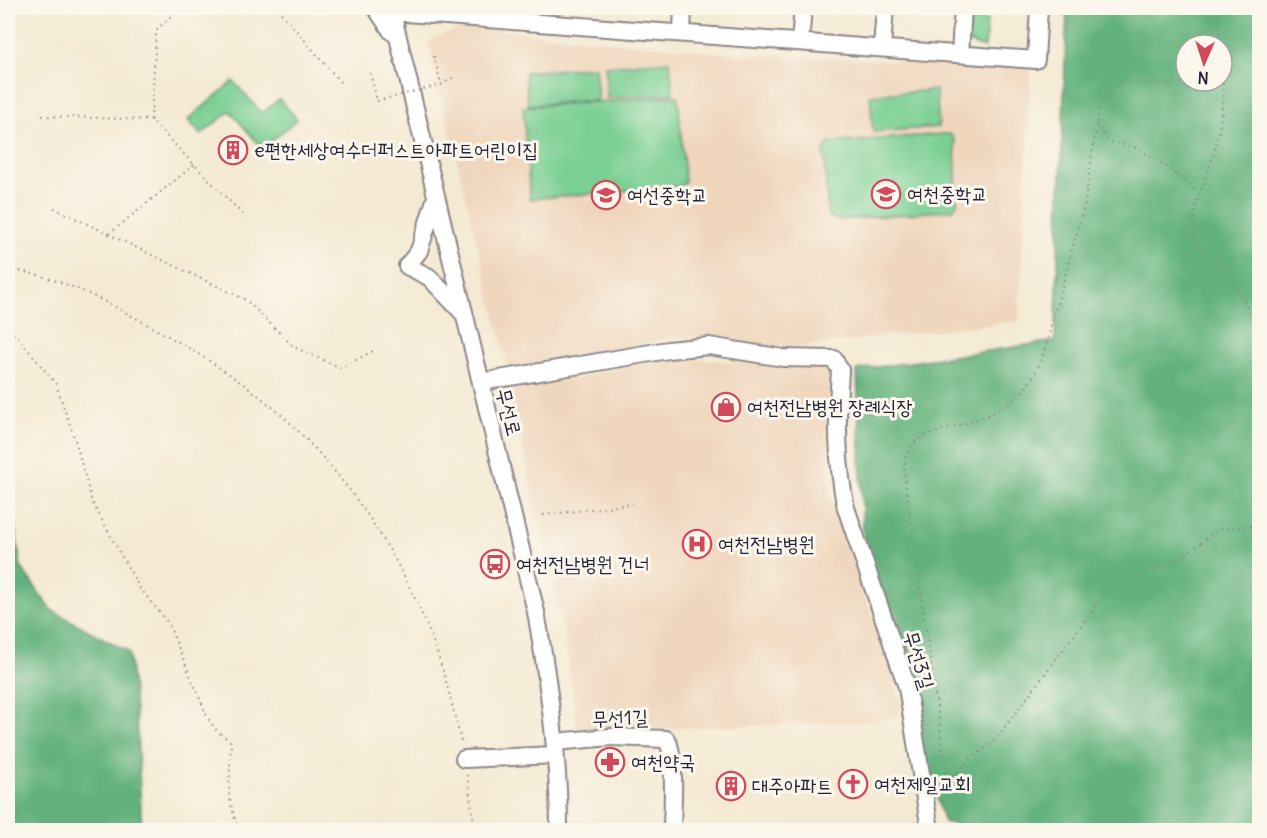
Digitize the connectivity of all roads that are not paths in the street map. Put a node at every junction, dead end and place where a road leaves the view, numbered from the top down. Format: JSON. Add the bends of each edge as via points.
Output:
{"nodes":[{"id":1,"x":683,"y":8,"type":"edge"},
{"id":2,"x":803,"y":8,"type":"edge"},
{"id":3,"x":885,"y":8,"type":"edge"},
{"id":4,"x":963,"y":8,"type":"edge"},
{"id":5,"x":1039,"y":8,"type":"edge"},
{"id":6,"x":386,"y":9,"type":"edge"},
{"id":7,"x":682,"y":33,"type":"junction"},
{"id":8,"x":800,"y":42,"type":"junction"},
{"id":9,"x":882,"y":48,"type":"junction"},
{"id":10,"x":960,"y":54,"type":"junction"},
{"id":11,"x":436,"y":196,"type":"junction"},
{"id":12,"x":465,"y":315,"type":"junction"},
{"id":13,"x":481,"y":382,"type":"junction"},
{"id":14,"x":555,"y":749,"type":"junction"},
{"id":15,"x":464,"y":759,"type":"road end"},
{"id":16,"x":558,"y":831,"type":"edge"},
{"id":17,"x":672,"y":831,"type":"edge"},
{"id":18,"x":930,"y":831,"type":"edge"}],
"edges":[{"from":1,"to":7,"type":"street"},
{"from":2,"to":8,"type":"street"},
{"from":3,"to":9,"type":"street"},
{"from":4,"to":10,"type":"street"},
{"from":5,"to":10,"type":"street","via":[[1036,60]]},
{"from":6,"to":7,"type":"street"},
{"from":6,"to":11,"type":"street","name":"무선로","via":[[399,43]]},
{"from":7,"to":8,"type":"street"},
{"from":8,"to":9,"type":"street"},
{"from":9,"to":10,"type":"street"},
{"from":11,"to":12,"type":"street","name":"무선로"},
{"from":11,"to":12,"type":"street","via":[[418,251],[407,266],[429,277]]},
{"from":12,"to":13,"type":"street","name":"무선로"},
{"from":13,"to":14,"type":"street","name":"무선로","via":[[536,612]]},
{"from":13,"to":18,"type":"street","name":"무선3길","via":[[709,346],[783,358],[829,357],[837,363],[838,455],[846,508],[904,674]]},
{"from":14,"to":15,"type":"street"},
{"from":14,"to":16,"type":"street","name":"무선로"},
{"from":14,"to":17,"type":"street","name":"무선1길","via":[[611,737],[666,739],[671,762]]}]}
